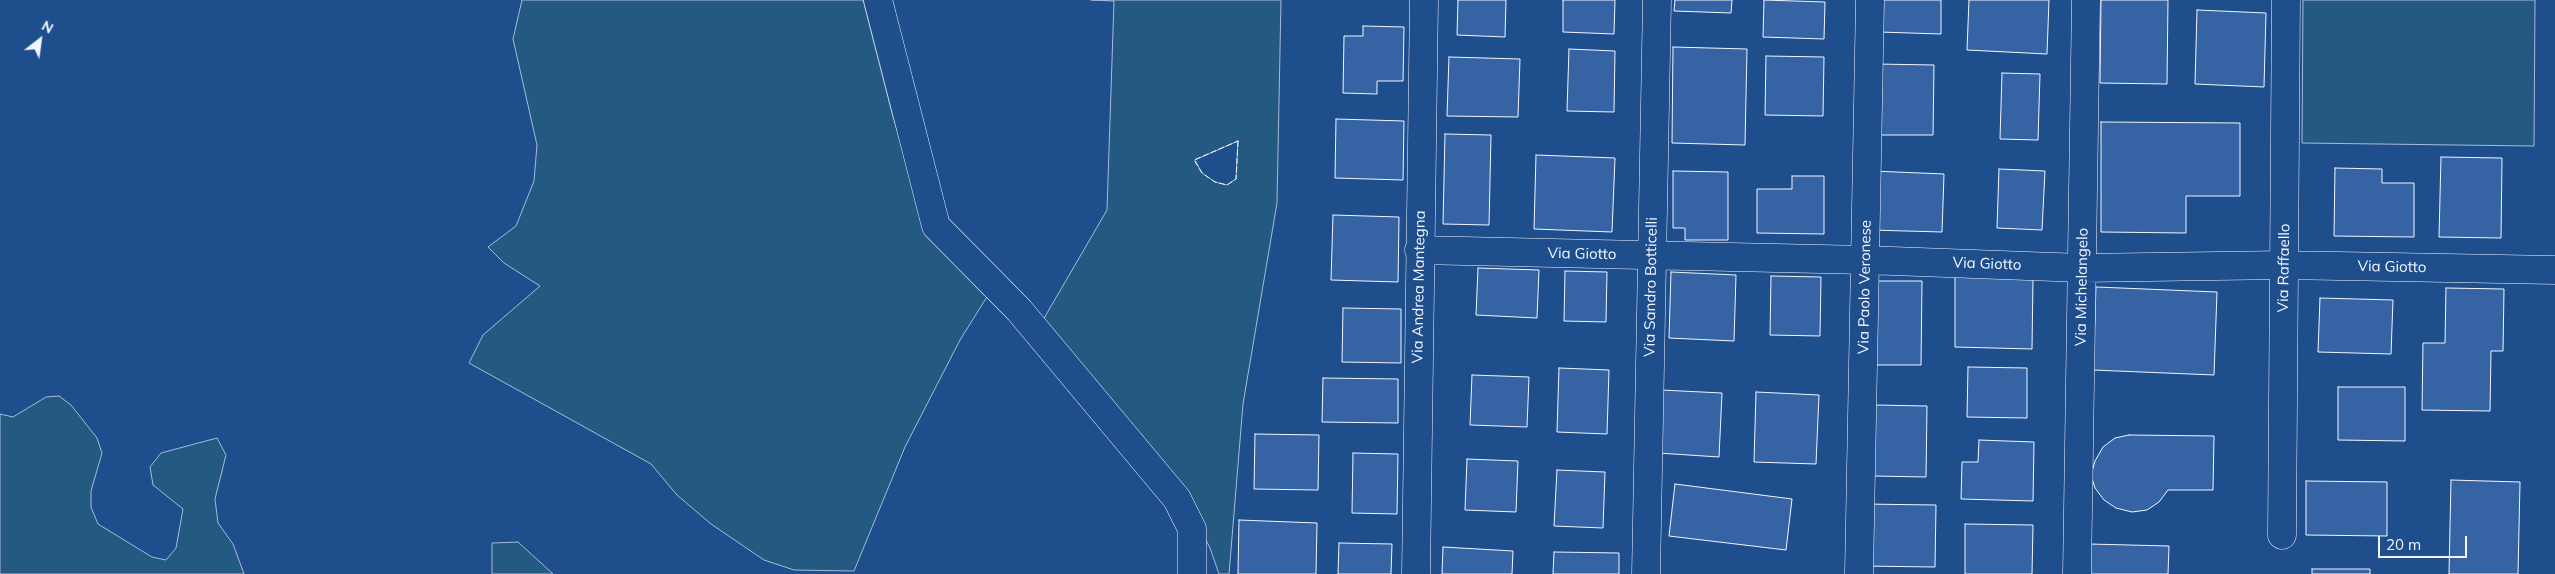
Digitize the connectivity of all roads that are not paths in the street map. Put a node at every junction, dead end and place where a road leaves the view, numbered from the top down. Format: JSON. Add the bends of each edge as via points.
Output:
{"nodes":[{"id":1,"x":878,"y":0,"type":"edge"},
{"id":2,"x":1424,"y":0,"type":"edge"},
{"id":3,"x":1656,"y":0,"type":"edge"},
{"id":4,"x":1870,"y":0,"type":"edge"},
{"id":5,"x":2086,"y":0,"type":"edge"},
{"id":6,"x":2286,"y":0,"type":"edge"},
{"id":7,"x":1420,"y":250,"type":"junction"},
{"id":8,"x":1652,"y":256,"type":"junction"},
{"id":9,"x":1865,"y":260,"type":"junction"},
{"id":10,"x":2284,"y":264,"type":"junction"},
{"id":11,"x":2082,"y":268,"type":"junction"},
{"id":12,"x":2555,"y":270,"type":"edge"},
{"id":13,"x":2282,"y":535,"type":"dead end"},
{"id":14,"x":1192,"y":574,"type":"edge"},
{"id":15,"x":1416,"y":574,"type":"edge"},
{"id":16,"x":1646,"y":574,"type":"edge"},
{"id":17,"x":1859,"y":574,"type":"edge"},
{"id":18,"x":2077,"y":574,"type":"edge"}],
"edges":[{"from":1,"to":14,"type":"street","via":[[936,226],[1019,310],[1177,499],[1192,529]]},
{"from":2,"to":7,"type":"street","name":"Via Andrea Mantegna"},
{"from":3,"to":8,"type":"street","name":"Via Sandro Botticelli"},
{"from":4,"to":9,"type":"street","name":"Via Paolo Veronese"},
{"from":5,"to":11,"type":"street","name":"Via Michelangelo"},
{"from":6,"to":10,"type":"street","name":"Via Raffaello"},
{"from":7,"to":8,"type":"street","name":"Via Giotto"},
{"from":7,"to":15,"type":"street","name":"Via Andrea Mantegna"},
{"from":8,"to":9,"type":"street","name":"Via Giotto"},
{"from":8,"to":16,"type":"street","name":"Via Sandro Botticelli"},
{"from":9,"to":11,"type":"street","name":"Via Giotto"},
{"from":9,"to":17,"type":"street","name":"Via Paolo Veronese"},
{"from":10,"to":11,"type":"street","name":"Via Giotto"},
{"from":10,"to":12,"type":"street","name":"Via Giotto"},
{"from":10,"to":13,"type":"street","name":"Via Raffaello"},
{"from":11,"to":18,"type":"street","name":"Via Michelangelo"}]}
